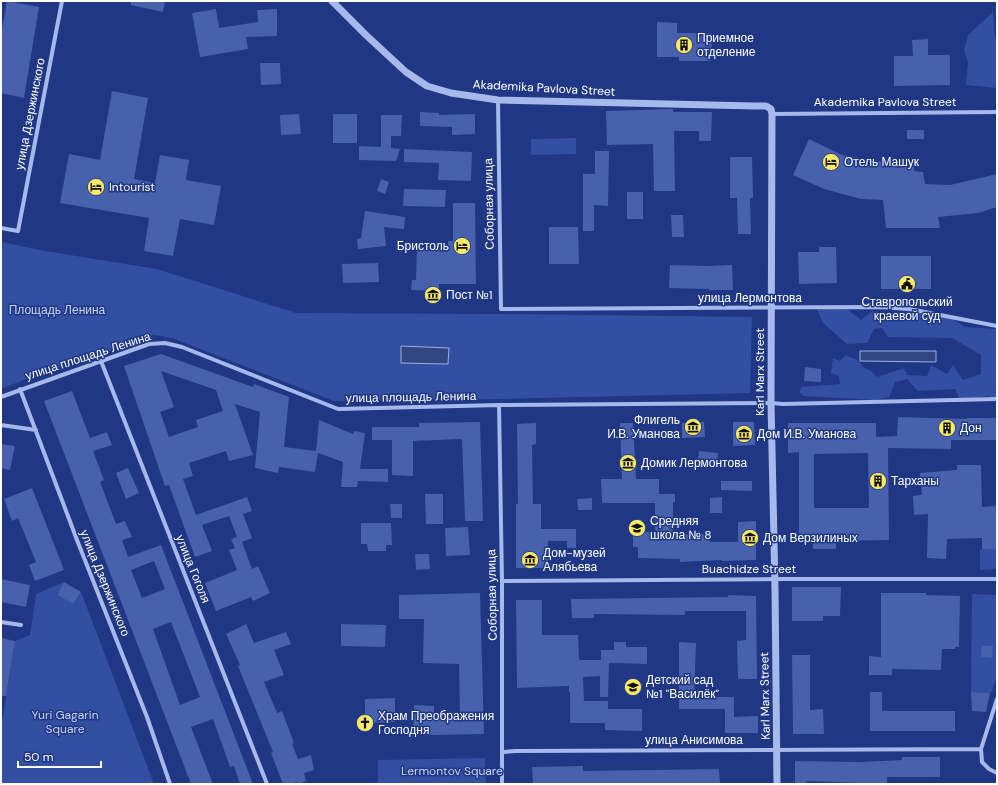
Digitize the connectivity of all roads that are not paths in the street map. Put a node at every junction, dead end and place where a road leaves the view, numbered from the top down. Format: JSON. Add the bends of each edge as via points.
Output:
{"nodes":[{"id":1,"x":62,"y":1,"type":"edge"},
{"id":2,"x":332,"y":1,"type":"edge"},
{"id":3,"x":498,"y":100,"type":"junction"},
{"id":4,"x":997,"y":112,"type":"edge"},
{"id":5,"x":772,"y":114,"type":"junction"},
{"id":6,"x":1,"y":228,"type":"edge"},
{"id":7,"x":771,"y":308,"type":"junction"},
{"id":8,"x":501,"y":309,"type":"joint"},
{"id":9,"x":997,"y":326,"type":"edge"},
{"id":10,"x":101,"y":361,"type":"junction"},
{"id":11,"x":20,"y":389,"type":"junction"},
{"id":12,"x":1,"y":396,"type":"edge"},
{"id":13,"x":997,"y":399,"type":"edge"},
{"id":14,"x":771,"y":403,"type":"junction"},
{"id":15,"x":499,"y":405,"type":"junction"},
{"id":16,"x":1,"y":425,"type":"edge"},
{"id":17,"x":36,"y":430,"type":"junction"},
{"id":18,"x":775,"y":579,"type":"junction"},
{"id":19,"x":997,"y":579,"type":"edge"},
{"id":20,"x":502,"y":581,"type":"junction"},
{"id":21,"x":1,"y":622,"type":"edge"},
{"id":22,"x":21,"y":625,"type":"dead end"},
{"id":23,"x":997,"y":700,"type":"edge"},
{"id":24,"x":981,"y":749,"type":"junction"},
{"id":25,"x":777,"y":750,"type":"junction"},
{"id":26,"x":502,"y":752,"type":"junction"},
{"id":27,"x":997,"y":773,"type":"edge"},
{"id":28,"x":170,"y":784,"type":"edge"},
{"id":29,"x":267,"y":784,"type":"edge"},
{"id":30,"x":502,"y":784,"type":"edge"},
{"id":31,"x":777,"y":784,"type":"edge"}],
"edges":[{"from":1,"to":6,"type":"street","name":"улица Дзержинского","via":[[18,231]]},
{"from":2,"to":3,"type":"street","name":"Akademika Pavlova Street","via":[[406,72],[427,86],[451,93]]},
{"from":3,"to":5,"type":"street","name":"Akademika Pavlova Street","via":[[766,106],[771,108]]},
{"from":3,"to":8,"type":"street","name":"Соборная улица"},
{"from":4,"to":5,"type":"street","name":"Akademika Pavlova Street"},
{"from":5,"to":7,"type":"street","name":"Karl Marx Street"},
{"from":7,"to":8,"type":"street","name":"улица Лермонтова"},
{"from":7,"to":9,"type":"street","name":"улица Лермонтова","via":[[909,309]]},
{"from":7,"to":14,"type":"street","name":"Karl Marx Street"},
{"from":10,"to":11,"type":"street","name":"улица площадь Ленина"},
{"from":10,"to":15,"type":"street","name":"улица площадь Ленина","via":[[149,344],[165,343],[182,347],[338,409]]},
{"from":10,"to":29,"type":"street","name":"улица Гоголя"},
{"from":11,"to":12,"type":"street","name":"улица площадь Ленина"},
{"from":11,"to":17,"type":"street","name":"улица Дзержинского"},
{"from":13,"to":14,"type":"street"},
{"from":14,"to":15,"type":"street","name":"улица площадь Ленина"},
{"from":14,"to":18,"type":"street","name":"Karl Marx Street"},
{"from":15,"to":20,"type":"street","name":"Соборная улица"},
{"from":16,"to":17,"type":"street"},
{"from":17,"to":28,"type":"street","name":"улица Дзержинского","via":[[147,717]]},
{"from":18,"to":19,"type":"street","name":"Buachidze Street"},
{"from":18,"to":20,"type":"street","name":"Buachidze Street"},
{"from":18,"to":25,"type":"street","name":"Karl Marx Street"},
{"from":20,"to":26,"type":"street","name":"Соборная улица"},
{"from":21,"to":22,"type":"street"},
{"from":23,"to":24,"type":"street"},
{"from":24,"to":25,"type":"street","name":"улица Анисимова"},
{"from":24,"to":27,"type":"street","via":[[982,762]]},
{"from":25,"to":26,"type":"street","name":"улица Анисимова"},
{"from":25,"to":31,"type":"street","name":"Karl Marx Street"},
{"from":26,"to":30,"type":"street","name":"Соборная улица"}]}
